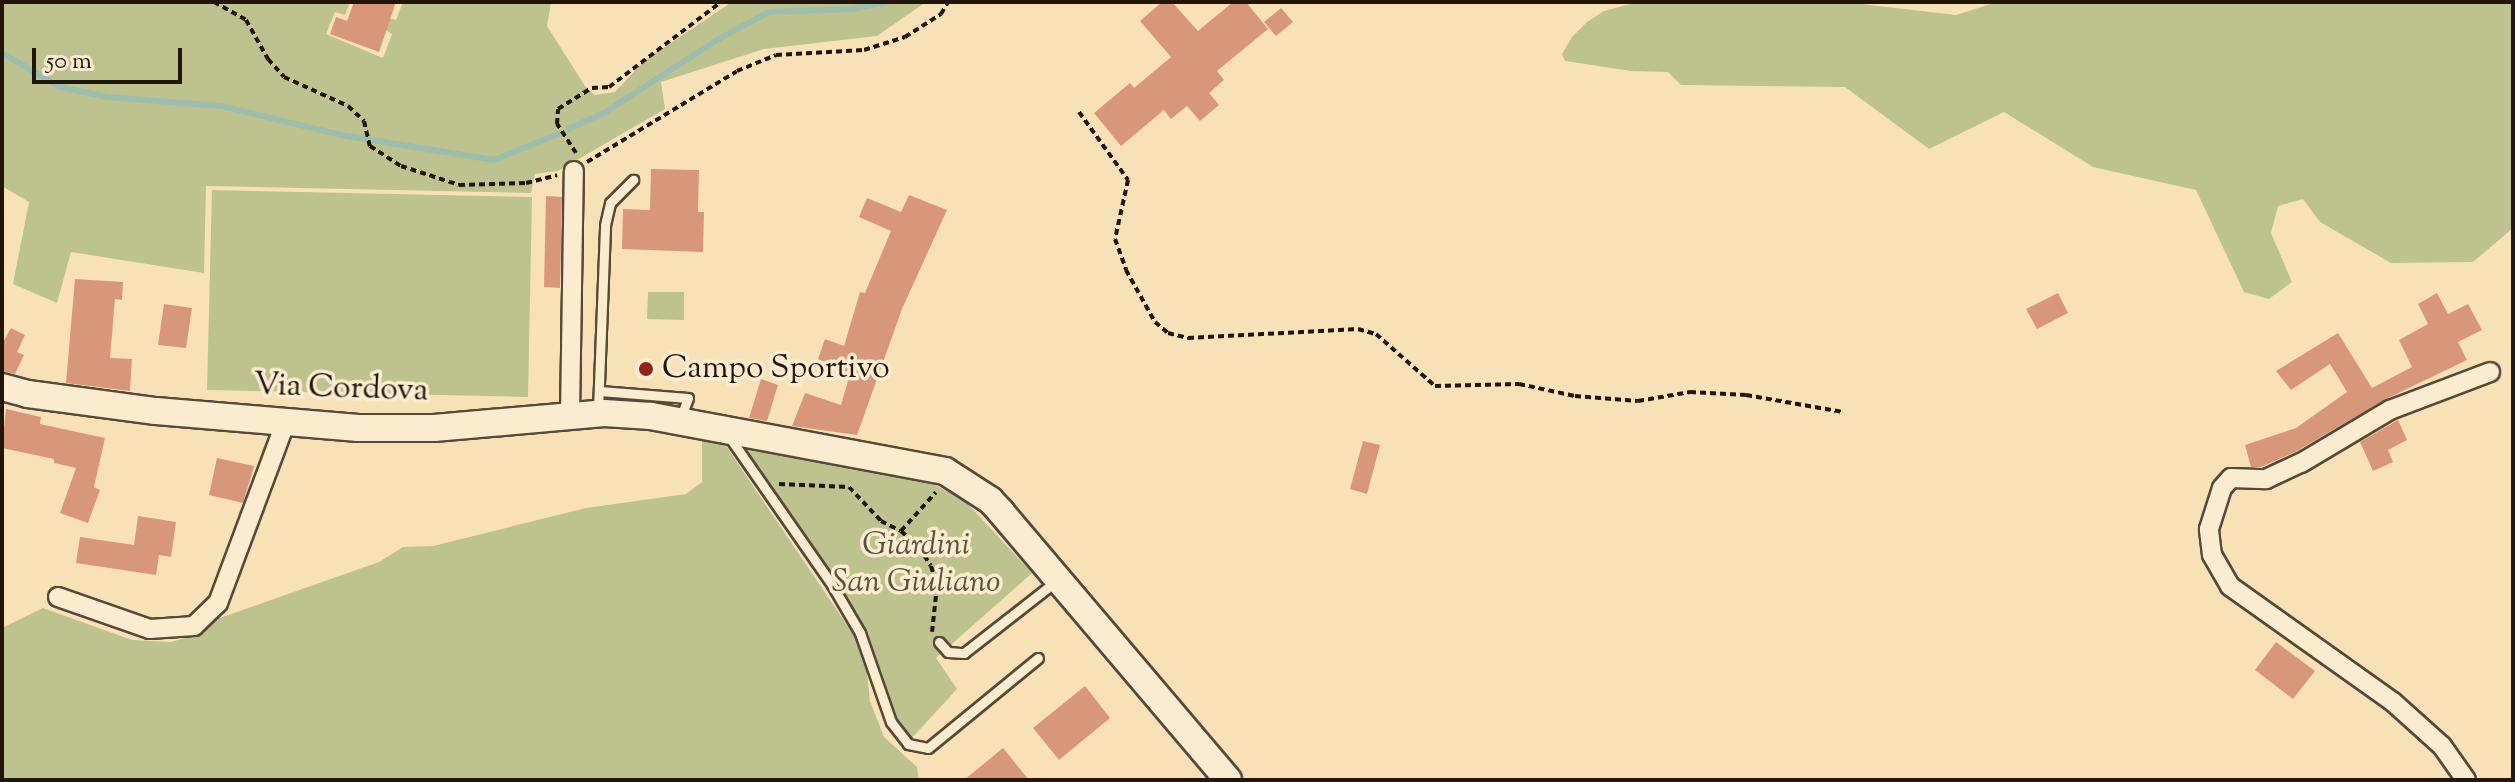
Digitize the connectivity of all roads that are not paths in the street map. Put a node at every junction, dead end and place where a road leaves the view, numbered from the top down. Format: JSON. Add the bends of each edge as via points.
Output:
{"nodes":[{"id":1,"x":574,"y":171,"type":"road end"},
{"id":2,"x":633,"y":180,"type":"dead end"},
{"id":3,"x":2490,"y":372,"type":"dead end"},
{"id":4,"x":2,"y":387,"type":"edge"},
{"id":5,"x":599,"y":402,"type":"junction"},
{"id":6,"x":570,"y":415,"type":"junction"},
{"id":7,"x":285,"y":424,"type":"junction"},
{"id":8,"x":725,"y":432,"type":"junction"},
{"id":9,"x":1057,"y":579,"type":"junction"},
{"id":10,"x":58,"y":597,"type":"dead end"},
{"id":11,"x":939,"y":642,"type":"road end"},
{"id":12,"x":1038,"y":658,"type":"dead end"},
{"id":13,"x":1228,"y":780,"type":"edge"},
{"id":14,"x":2466,"y":780,"type":"edge"}],
"edges":[{"from":1,"to":6,"type":"street"},
{"from":2,"to":5,"type":"lane","via":[[610,203],[605,225]]},
{"from":3,"to":14,"type":"street","via":[[2390,410],[2266,479],[2231,478],[2222,488],[2209,529],[2212,555],[2230,586],[2393,702],[2442,746]]},
{"from":4,"to":7,"type":"street","name":"Via Cordova","via":[[147,410]]},
{"from":5,"to":6,"type":"street","name":"Via Cordova"},
{"from":5,"to":8,"type":"street","name":"Via Cordova"},
{"from":6,"to":7,"type":"street","name":"Via Cordova","via":[[434,428]]},
{"from":7,"to":10,"type":"street","via":[[218,603],[194,626],[150,629]]},
{"from":8,"to":9,"type":"street","name":"Via Cordova","via":[[945,471],[990,500]]},
{"from":8,"to":12,"type":"lane","via":[[860,633],[887,714],[908,744],[928,748]]},
{"from":9,"to":11,"type":"lane","via":[[964,653],[948,652]]},
{"from":9,"to":13,"type":"street"}]}
